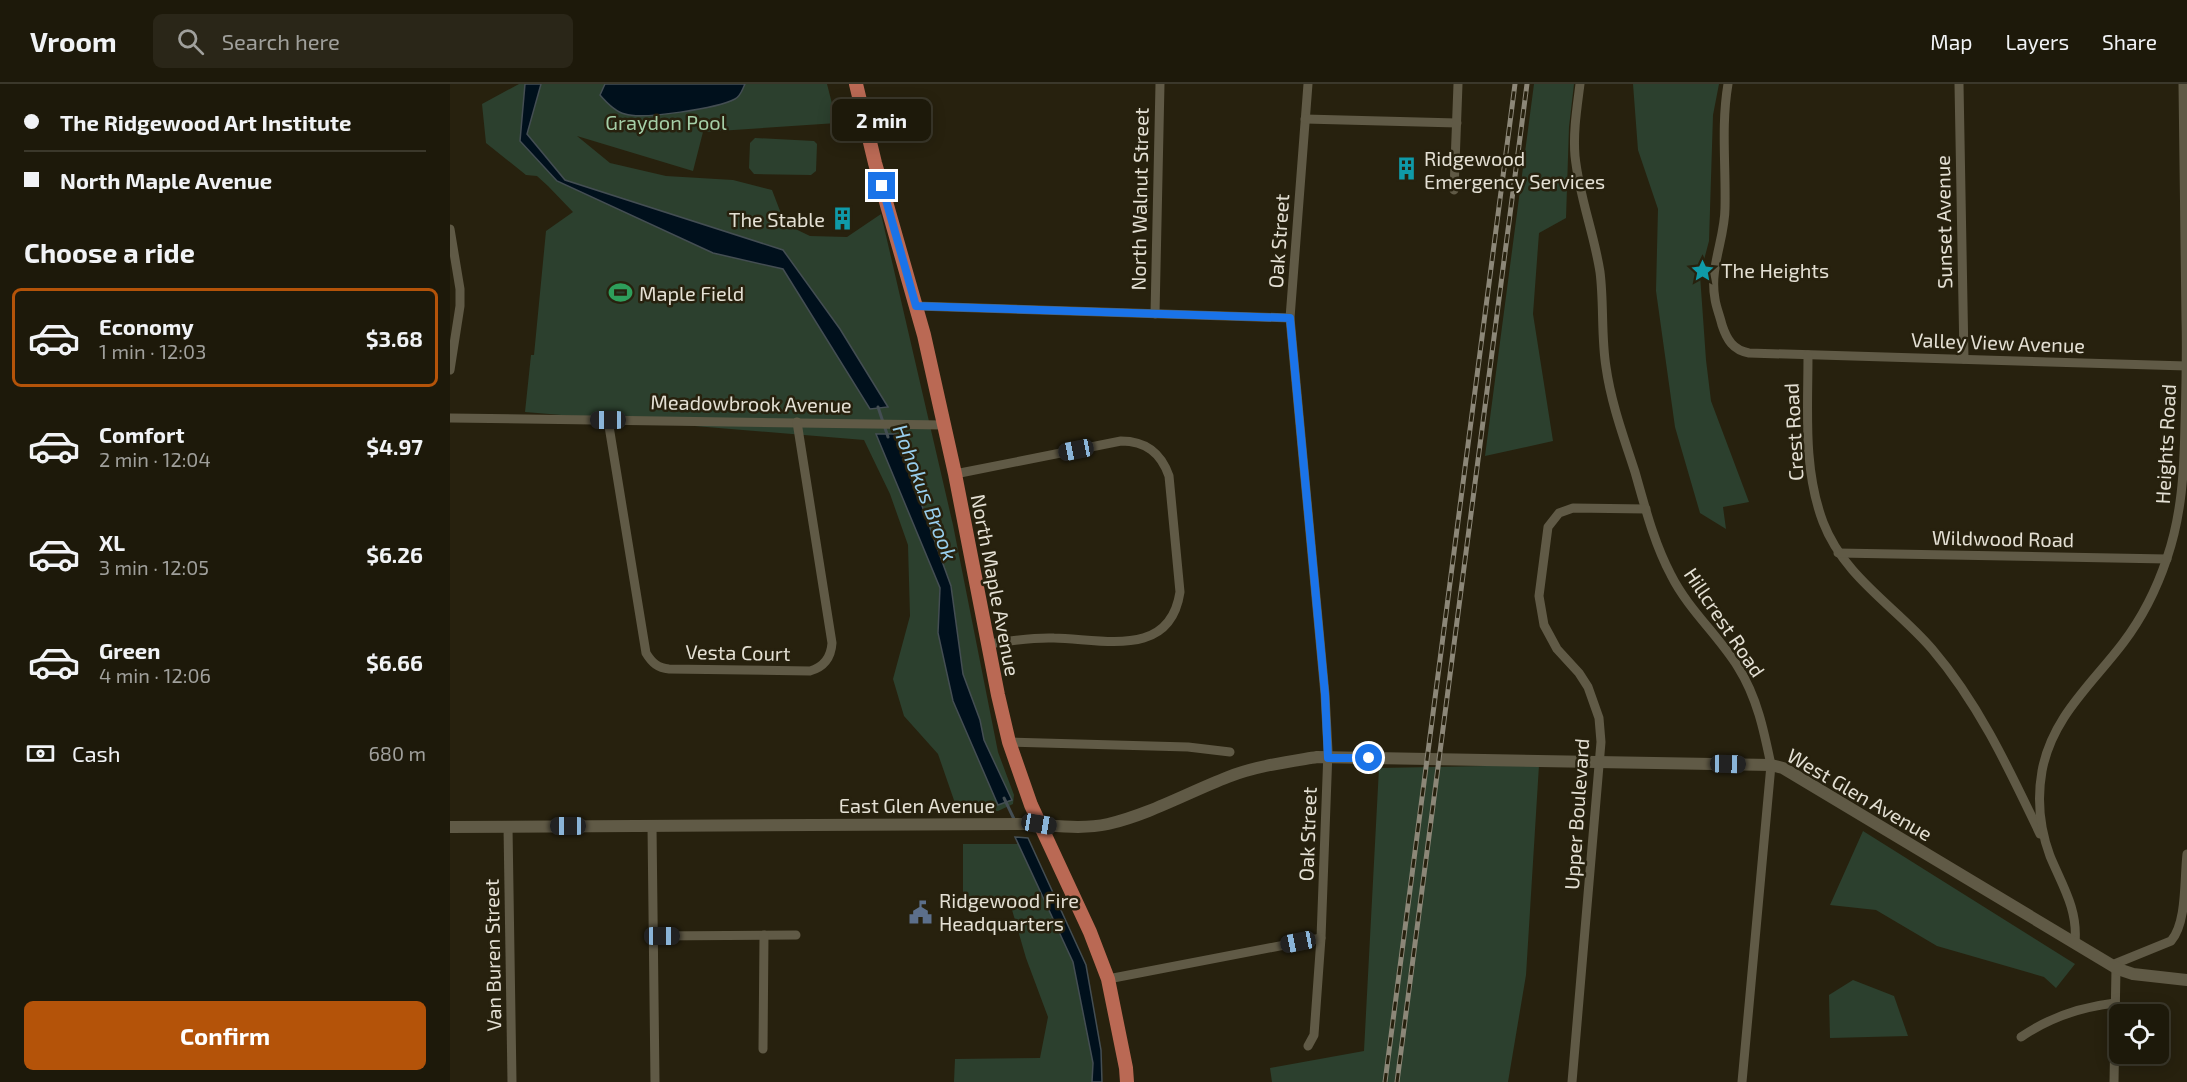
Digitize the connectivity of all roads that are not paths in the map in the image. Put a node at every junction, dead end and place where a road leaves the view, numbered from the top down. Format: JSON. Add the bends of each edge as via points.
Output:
{"nodes":[{"id":1,"x":856,"y":84,"type":"edge"},
{"id":2,"x":1160,"y":84,"type":"edge"},
{"id":3,"x":1308,"y":84,"type":"edge"},
{"id":4,"x":1458,"y":84,"type":"edge"},
{"id":5,"x":1580,"y":84,"type":"edge"},
{"id":6,"x":1728,"y":84,"type":"edge"},
{"id":7,"x":1959,"y":84,"type":"edge"},
{"id":8,"x":2183,"y":84,"type":"edge"},
{"id":9,"x":1305,"y":119,"type":"junction"},
{"id":10,"x":1457,"y":123,"type":"junction"},
{"id":11,"x":1454,"y":190,"type":"dead end"},
{"id":12,"x":450,"y":229,"type":"edge"},
{"id":13,"x":916,"y":306,"type":"junction"},
{"id":14,"x":1155,"y":314,"type":"junction"},
{"id":15,"x":1290,"y":318,"type":"junction"},
{"id":16,"x":1808,"y":355,"type":"junction"},
{"id":17,"x":1964,"y":359,"type":"junction"},
{"id":18,"x":2187,"y":366,"type":"edge"},
{"id":19,"x":450,"y":370,"type":"edge"},
{"id":20,"x":450,"y":418,"type":"edge"},
{"id":21,"x":608,"y":420,"type":"junction"},
{"id":22,"x":797,"y":422,"type":"junction"},
{"id":23,"x":944,"y":425,"type":"junction"},
{"id":24,"x":955,"y":474,"type":"junction"},
{"id":25,"x":1646,"y":509,"type":"junction"},
{"id":26,"x":1838,"y":553,"type":"junction"},
{"id":27,"x":2167,"y":559,"type":"junction"},
{"id":28,"x":989,"y":644,"type":"junction"},
{"id":29,"x":1009,"y":742,"type":"junction"},
{"id":30,"x":1230,"y":752,"type":"dead end"},
{"id":31,"x":1328,"y":758,"type":"junction"},
{"id":32,"x":1445,"y":759,"type":"joint"},
{"id":33,"x":1600,"y":761,"type":"junction"},
{"id":34,"x":1771,"y":765,"type":"junction"},
{"id":35,"x":1032,"y":824,"type":"junction"},
{"id":36,"x":652,"y":826,"type":"junction"},
{"id":37,"x":450,"y":827,"type":"edge"},
{"id":38,"x":508,"y":827,"type":"junction"},
{"id":39,"x":2047,"y":848,"type":"junction"},
{"id":40,"x":2187,"y":854,"type":"edge"},
{"id":41,"x":764,"y":935,"type":"junction"},
{"id":42,"x":796,"y":935,"type":"dead end"},
{"id":43,"x":653,"y":936,"type":"junction"},
{"id":44,"x":1321,"y":938,"type":"junction"},
{"id":45,"x":2075,"y":942,"type":"junction"},
{"id":46,"x":2114,"y":967,"type":"junction"},
{"id":47,"x":1108,"y":979,"type":"junction"},
{"id":48,"x":2187,"y":980,"type":"edge"},
{"id":49,"x":2115,"y":1003,"type":"junction"},
{"id":50,"x":2021,"y":1037,"type":"dead end"},
{"id":51,"x":1308,"y":1046,"type":"dead end"},
{"id":52,"x":763,"y":1049,"type":"dead end"},
{"id":53,"x":512,"y":1082,"type":"edge"},
{"id":54,"x":655,"y":1082,"type":"edge"},
{"id":55,"x":1126,"y":1082,"type":"edge"},
{"id":56,"x":1572,"y":1082,"type":"edge"},
{"id":57,"x":1742,"y":1082,"type":"edge"},
{"id":58,"x":2115,"y":1082,"type":"edge"}],
"edges":[{"from":1,"to":13,"type":"main road","name":"North Maple Avenue"},
{"from":2,"to":14,"type":"street","name":"North Walnut Street"},
{"from":3,"to":9,"type":"street","name":"Oak Street"},
{"from":4,"to":10,"type":"street"},
{"from":5,"to":25,"type":"street","name":"Hillcrest Road","via":[[1575,155],[1599,271],[1605,366]]},
{"from":6,"to":16,"type":"street","name":"Crest Road","via":[[1724,116],[1725,214],[1714,286],[1720,319],[1727,337],[1740,351]]},
{"from":7,"to":17,"type":"street","name":"Sunset Avenue"},
{"from":8,"to":18,"type":"street","name":"Heights Road"},
{"from":9,"to":10,"type":"street"},
{"from":9,"to":15,"type":"street","name":"Oak Street"},
{"from":10,"to":11,"type":"street"},
{"from":12,"to":19,"type":"street","via":[[460,289]]},
{"from":13,"to":14,"type":"street"},
{"from":13,"to":23,"type":"main road","name":"North Maple Avenue"},
{"from":14,"to":15,"type":"street"},
{"from":15,"to":31,"type":"street","name":"Oak Street"},
{"from":16,"to":17,"type":"street","name":"Valley View Avenue"},
{"from":16,"to":26,"type":"street","name":"Crest Road","via":[[1810,473],[1824,524]]},
{"from":17,"to":18,"type":"street","name":"Valley View Avenue"},
{"from":18,"to":27,"type":"street","name":"Heights Road","via":[[2184,483]]},
{"from":20,"to":21,"type":"street","name":"Meadowbrook Avenue"},
{"from":21,"to":22,"type":"street","name":"Meadowbrook Avenue"},
{"from":21,"to":22,"type":"street","name":"Vesta Court","via":[[650,661],[669,669],[810,671],[828,659],[832,643]]},
{"from":22,"to":23,"type":"street","name":"Meadowbrook Avenue"},
{"from":23,"to":24,"type":"main road","name":"North Maple Avenue"},
{"from":24,"to":28,"type":"main road","name":"North Maple Avenue"},
{"from":24,"to":28,"type":"street","via":[[1121,441],[1151,448],[1169,476],[1180,592],[1168,624],[1137,640],[1052,638]]},
{"from":25,"to":33,"type":"street","name":"Upper Boulevard","via":[[1573,508],[1559,513],[1548,527],[1540,610],[1557,649],[1579,673],[1595,702],[1601,734]]},
{"from":25,"to":34,"type":"street","name":"Hillcrest Road","via":[[1677,587],[1738,666],[1751,690]]},
{"from":26,"to":27,"type":"street","name":"Wildwood Road"},
{"from":26,"to":39,"type":"street","name":"Crest Road","via":[[1857,577],[1925,642],[1961,687],[1995,741]]},
{"from":27,"to":39,"type":"street","name":"Heights Road","via":[[2134,626],[2074,700],[2054,734],[2040,790]]},
{"from":28,"to":29,"type":"main road","name":"North Maple Avenue"},
{"from":29,"to":30,"type":"street","via":[[1188,747]]},
{"from":29,"to":35,"type":"main road","name":"North Maple Avenue","via":[[1029,800]]},
{"from":31,"to":32,"type":"street","name":"East Glen Avenue"},
{"from":31,"to":35,"type":"street","name":"East Glen Avenue","via":[[1273,764],[1245,772],[1106,825]]},
{"from":31,"to":44,"type":"street","name":"Oak Street"},
{"from":32,"to":33,"type":"street","name":"West Glen Avenue"},
{"from":33,"to":34,"type":"street","name":"West Glen Avenue"},
{"from":33,"to":56,"type":"street","name":"Upper Boulevard"},
{"from":34,"to":45,"type":"street","name":"West Glen Avenue","via":[[1783,768]]},
{"from":34,"to":57,"type":"street","name":"Hillcrest Road"},
{"from":35,"to":36,"type":"street","name":"East Glen Avenue"},
{"from":35,"to":47,"type":"main road","name":"North Maple Avenue","via":[[1090,932]]},
{"from":36,"to":38,"type":"street","name":"East Glen Avenue"},
{"from":36,"to":43,"type":"street"},
{"from":37,"to":38,"type":"street","name":"East Glen Avenue"},
{"from":38,"to":53,"type":"street","name":"Van Buren Street"},
{"from":39,"to":45,"type":"street","name":"Heights Road","via":[[2070,900]]},
{"from":40,"to":46,"type":"street","via":[[2185,919],[2179,935]]},
{"from":41,"to":42,"type":"street"},
{"from":41,"to":43,"type":"street"},
{"from":41,"to":52,"type":"street"},
{"from":43,"to":54,"type":"street"},
{"from":44,"to":47,"type":"street"},
{"from":44,"to":51,"type":"street","name":"Oak Street","via":[[1314,1035]]},
{"from":45,"to":46,"type":"street","name":"West Glen Avenue"},
{"from":46,"to":48,"type":"street","name":"West Glen Avenue","via":[[2128,973]]},
{"from":46,"to":49,"type":"street"},
{"from":47,"to":55,"type":"main road","name":"North Maple Avenue"},
{"from":49,"to":50,"type":"street","via":[[2070,1012]]},
{"from":49,"to":58,"type":"street"}]}
